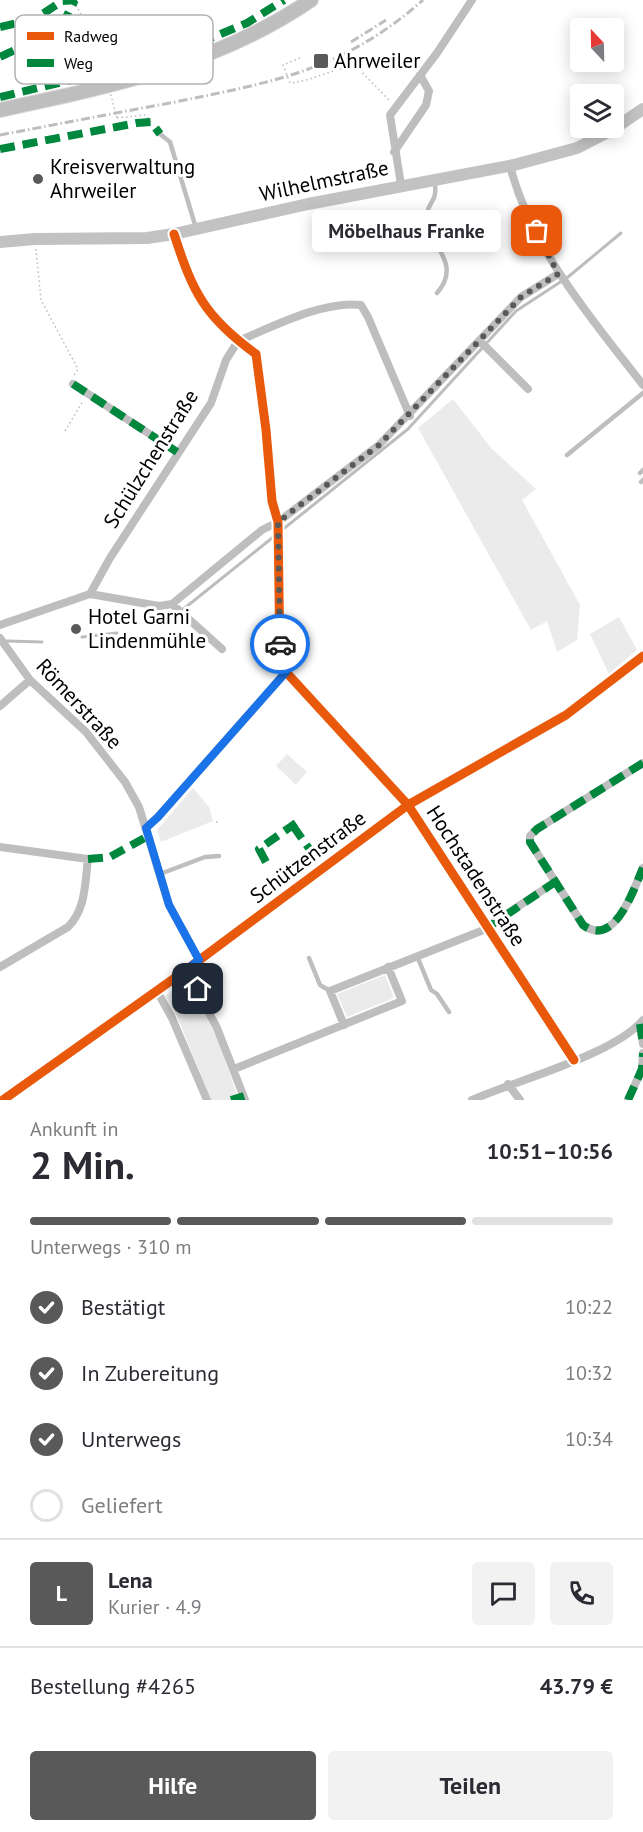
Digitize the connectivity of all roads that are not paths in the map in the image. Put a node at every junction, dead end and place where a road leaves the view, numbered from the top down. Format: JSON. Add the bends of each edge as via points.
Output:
{"nodes":[{"id":1,"x":311,"y":0,"type":"edge"},
{"id":2,"x":472,"y":0,"type":"edge"},
{"id":3,"x":213,"y":51,"type":"edge"},
{"id":4,"x":420,"y":75,"type":"junction"},
{"id":5,"x":116,"y":84,"type":"edge"},
{"id":6,"x":0,"y":110,"type":"edge"},
{"id":7,"x":643,"y":110,"type":"edge"},
{"id":8,"x":160,"y":134,"type":"dead end"},
{"id":9,"x":394,"y":152,"type":"junction"},
{"id":10,"x":510,"y":166,"type":"junction"},
{"id":11,"x":434,"y":180,"type":"junction"},
{"id":12,"x":401,"y":185,"type":"junction"},
{"id":13,"x":196,"y":228,"type":"junction"},
{"id":14,"x":174,"y":234,"type":"junction"},
{"id":15,"x":0,"y":242,"type":"edge"},
{"id":16,"x":561,"y":278,"type":"junction"},
{"id":17,"x":436,"y":293,"type":"dead end"},
{"id":18,"x":238,"y":341,"type":"junction"},
{"id":19,"x":483,"y":344,"type":"junction"},
{"id":20,"x":73,"y":384,"type":"road end"},
{"id":21,"x":643,"y":385,"type":"edge"},
{"id":22,"x":528,"y":389,"type":"dead end"},
{"id":23,"x":643,"y":393,"type":"edge"},
{"id":24,"x":410,"y":416,"type":"junction"},
{"id":25,"x":177,"y":452,"type":"junction"},
{"id":26,"x":567,"y":455,"type":"dead end"},
{"id":27,"x":278,"y":528,"type":"junction"},
{"id":28,"x":90,"y":594,"type":"junction"},
{"id":29,"x":178,"y":609,"type":"junction"},
{"id":30,"x":0,"y":625,"type":"edge"},
{"id":31,"x":0,"y":638,"type":"edge"},
{"id":32,"x":222,"y":649,"type":"dead end"},
{"id":33,"x":643,"y":656,"type":"edge"},
{"id":34,"x":286,"y":672,"type":"junction"},
{"id":35,"x":30,"y":680,"type":"junction"},
{"id":36,"x":0,"y":706,"type":"edge"},
{"id":37,"x":643,"y":763,"type":"edge"},
{"id":38,"x":408,"y":805,"type":"junction"},
{"id":39,"x":146,"y":828,"type":"junction"},
{"id":40,"x":0,"y":850,"type":"edge"},
{"id":41,"x":219,"y":856,"type":"dead end"},
{"id":42,"x":643,"y":868,"type":"edge"},
{"id":43,"x":160,"y":874,"type":"junction"},
{"id":44,"x":555,"y":882,"type":"junction"},
{"id":45,"x":486,"y":928,"type":"junction"},
{"id":46,"x":417,"y":956,"type":"junction"},
{"id":47,"x":309,"y":958,"type":"dead end"},
{"id":48,"x":199,"y":960,"type":"junction"},
{"id":49,"x":0,"y":967,"type":"edge"},
{"id":50,"x":388,"y":967,"type":"junction"},
{"id":51,"x":186,"y":970,"type":"junction"},
{"id":52,"x":330,"y":991,"type":"junction"},
{"id":53,"x":156,"y":992,"type":"junction"},
{"id":54,"x":449,"y":1012,"type":"dead end"},
{"id":55,"x":641,"y":1022,"type":"edge"},
{"id":56,"x":344,"y":1024,"type":"junction"},
{"id":57,"x":643,"y":1044,"type":"edge"},
{"id":58,"x":643,"y":1053,"type":"edge"},
{"id":59,"x":574,"y":1060,"type":"junction"},
{"id":60,"x":234,"y":1069,"type":"junction"},
{"id":61,"x":508,"y":1084,"type":"junction"},
{"id":62,"x":3,"y":1100,"type":"edge"},
{"id":63,"x":207,"y":1100,"type":"edge"},
{"id":64,"x":245,"y":1100,"type":"edge"},
{"id":65,"x":472,"y":1100,"type":"edge"},
{"id":66,"x":520,"y":1100,"type":"edge"},
{"id":67,"x":628,"y":1100,"type":"edge"}],
"edges":[{"from":1,"to":3,"type":"main road","via":[[258,31]]},
{"from":2,"to":4,"type":"street"},
{"from":4,"to":9,"type":"street","via":[[390,115]]},
{"from":4,"to":9,"type":"street","via":[[429,91],[426,105]]},
{"from":5,"to":6,"type":"main road"},
{"from":7,"to":10,"type":"main road","name":"Wilhelmstraße","via":[[577,148]]},
{"from":8,"to":13,"type":"lane","via":[[170,142]]},
{"from":9,"to":12,"type":"street"},
{"from":10,"to":11,"type":"main road","name":"Wilhelmstraße"},
{"from":10,"to":16,"type":"street","via":[[516,193]]},
{"from":11,"to":12,"type":"main road","name":"Wilhelmstraße"},
{"from":11,"to":17,"type":"lane","via":[[436,196],[427,222],[448,272],[446,282]]},
{"from":12,"to":13,"type":"main road","name":"Wilhelmstraße"},
{"from":13,"to":14,"type":"main road","name":"Wilhelmstraße"},
{"from":14,"to":15,"type":"main road","name":"Wilhelmstraße"},
{"from":14,"to":18,"type":"street","via":[[201,303]]},
{"from":16,"to":19,"type":"street","via":[[521,297]]},
{"from":16,"to":21,"type":"street"},
{"from":18,"to":24,"type":"street","via":[[312,313],[361,305]]},
{"from":18,"to":25,"type":"street","name":"Schülzchenstraße","via":[[226,360],[210,403]]},
{"from":18,"to":27,"type":"street","via":[[256,354]]},
{"from":19,"to":22,"type":"street"},
{"from":19,"to":24,"type":"street"},
{"from":20,"to":25,"type":"street"},
{"from":23,"to":26,"type":"lane"},
{"from":24,"to":27,"type":"street"},
{"from":25,"to":28,"type":"street","name":"Schülzchenstraße"},
{"from":27,"to":29,"type":"street","via":[[262,530]]},
{"from":27,"to":34,"type":"street","via":[[280,662]]},
{"from":28,"to":29,"type":"street"},
{"from":28,"to":30,"type":"street"},
{"from":29,"to":32,"type":"street"},
{"from":31,"to":35,"type":"street","name":"Römerstraße"},
{"from":33,"to":38,"type":"street","name":"Schützenstraße","via":[[566,715]]},
{"from":34,"to":38,"type":"street","name":"Hochstadenstraße"},
{"from":34,"to":39,"type":"street"},
{"from":35,"to":36,"type":"street"},
{"from":35,"to":39,"type":"street","name":"Römerstraße","via":[[86,732],[125,782]]},
{"from":37,"to":44,"type":"street","via":[[533,832],[531,846]]},
{"from":38,"to":45,"type":"street","name":"Hochstadenstraße"},
{"from":38,"to":48,"type":"street","name":"Schützenstraße"},
{"from":39,"to":43,"type":"street","name":"Römerstraße"},
{"from":40,"to":49,"type":"street","via":[[88,859],[76,919]]},
{"from":41,"to":43,"type":"lane"},
{"from":42,"to":44,"type":"street","via":[[617,921],[599,930],[583,925]]},
{"from":43,"to":48,"type":"street","name":"Römerstraße","via":[[178,925]]},
{"from":44,"to":45,"type":"street"},
{"from":45,"to":46,"type":"street"},
{"from":45,"to":59,"type":"street","name":"Hochstadenstraße"},
{"from":46,"to":50,"type":"street"},
{"from":46,"to":54,"type":"lane","via":[[431,990]]},
{"from":47,"to":52,"type":"lane","via":[[320,985]]},
{"from":48,"to":51,"type":"street","name":"Schützenstraße"},
{"from":50,"to":52,"type":"street"},
{"from":50,"to":56,"type":"street","via":[[402,1001]]},
{"from":51,"to":53,"type":"street","name":"Schützenstraße"},
{"from":51,"to":60,"type":"street"},
{"from":52,"to":56,"type":"street"},
{"from":53,"to":62,"type":"street","name":"Schützenstraße"},
{"from":53,"to":63,"type":"street","via":[[172,1018]]},
{"from":55,"to":57,"type":"street"},
{"from":55,"to":59,"type":"street","via":[[617,1041]]},
{"from":56,"to":60,"type":"street"},
{"from":58,"to":67,"type":"street","via":[[642,1069]]},
{"from":59,"to":61,"type":"street"},
{"from":60,"to":64,"type":"street"},
{"from":61,"to":65,"type":"street"},
{"from":61,"to":66,"type":"street"}]}
